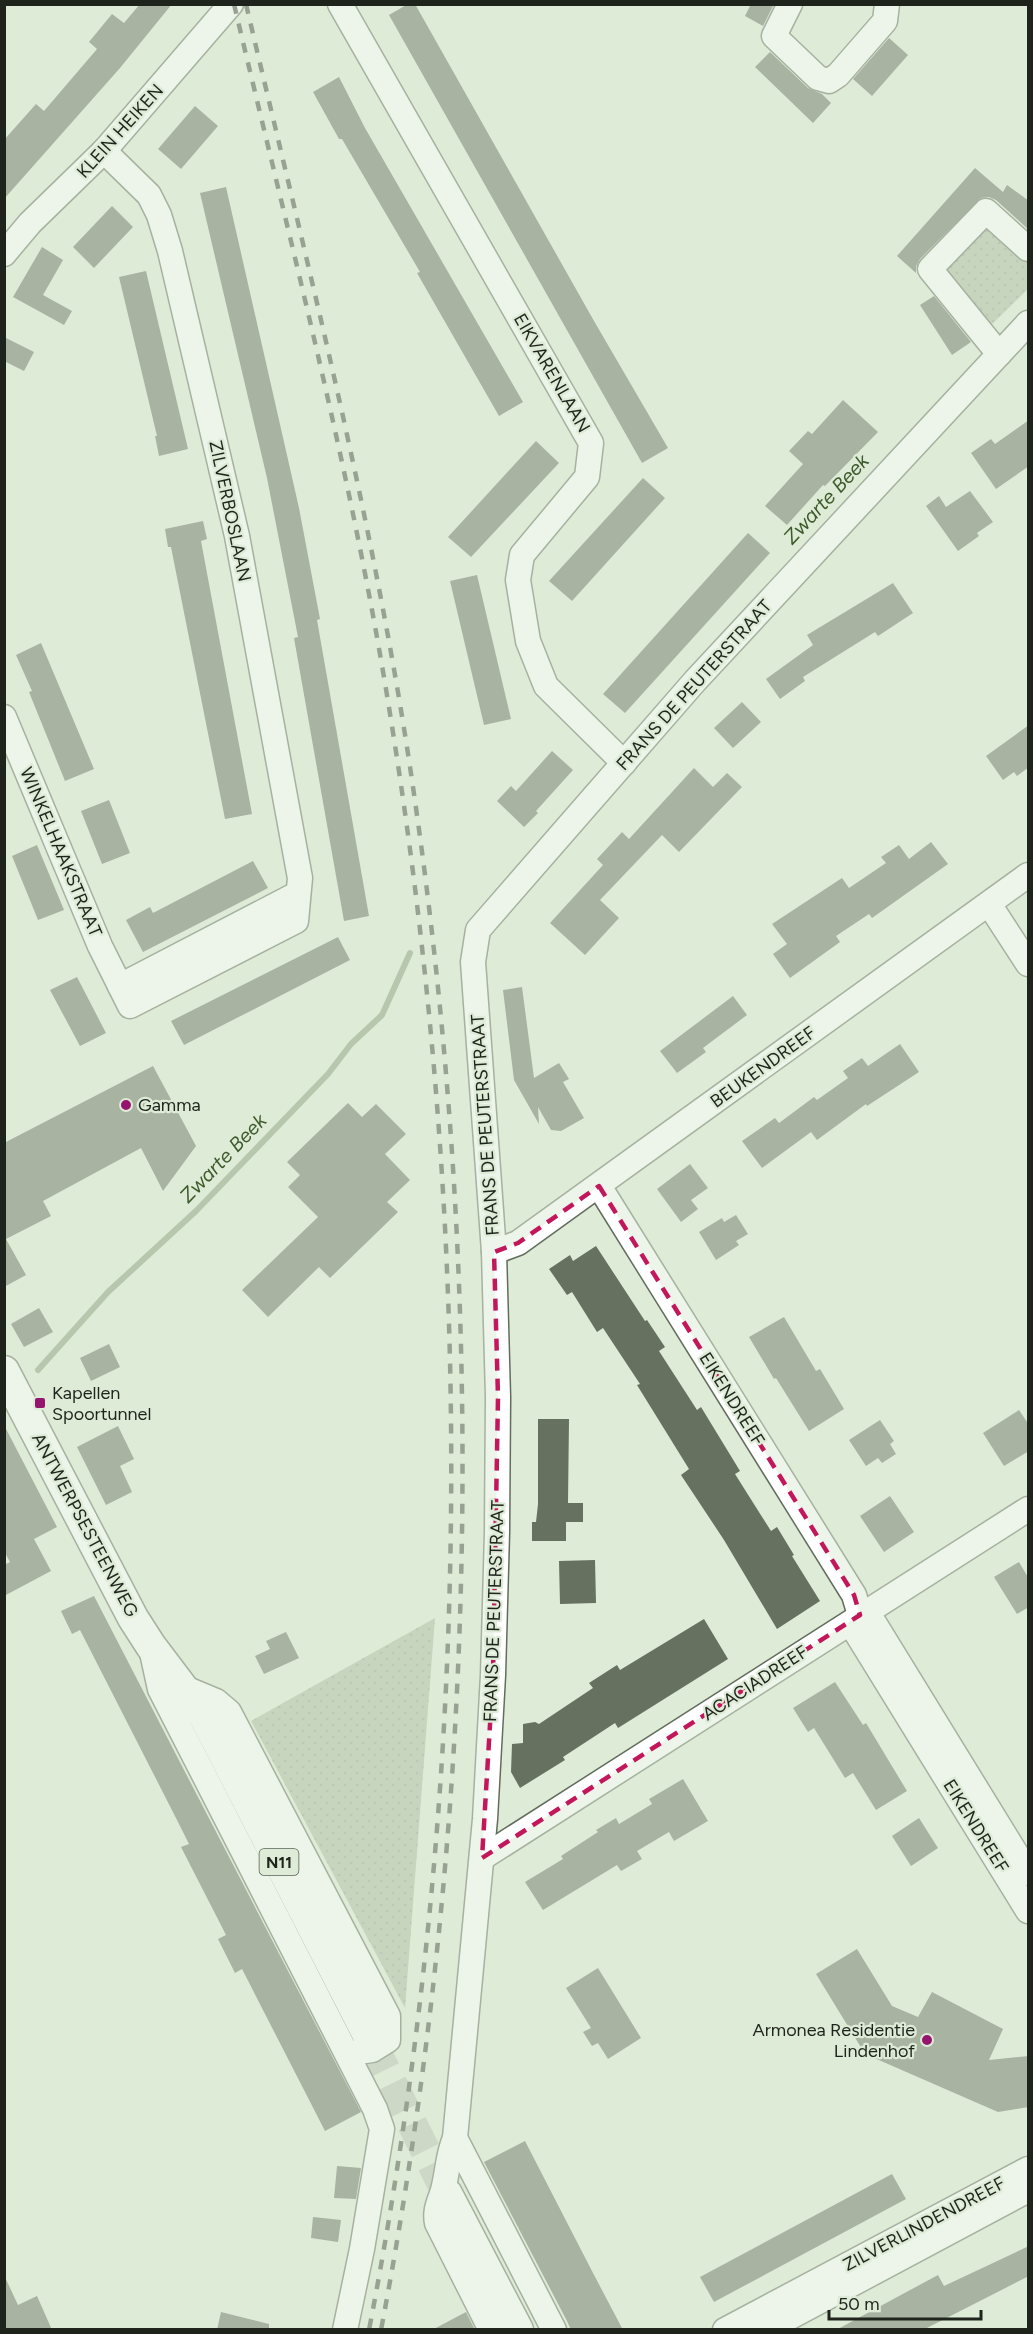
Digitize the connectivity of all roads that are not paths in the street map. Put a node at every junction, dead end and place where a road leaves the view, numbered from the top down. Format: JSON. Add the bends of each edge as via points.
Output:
{"nodes":[{"id":1,"x":231,"y":4,"type":"edge"},
{"id":2,"x":340,"y":4,"type":"edge"},
{"id":3,"x":790,"y":4,"type":"edge"},
{"id":4,"x":887,"y":4,"type":"edge"},
{"id":5,"x":104,"y":151,"type":"junction"},
{"id":6,"x":1029,"y":249,"type":"edge"},
{"id":7,"x":4,"y":254,"type":"edge"},
{"id":8,"x":1029,"y":323,"type":"edge"},
{"id":9,"x":999,"y":354,"type":"junction"},
{"id":10,"x":4,"y":717,"type":"edge"},
{"id":11,"x":624,"y":763,"type":"junction"},
{"id":12,"x":1029,"y":875,"type":"edge"},
{"id":13,"x":989,"y":904,"type":"junction"},
{"id":14,"x":1029,"y":964,"type":"edge"},
{"id":15,"x":120,"y":986,"type":"joint"},
{"id":16,"x":599,"y":1185,"type":"junction"},
{"id":17,"x":494,"y":1252,"type":"junction"},
{"id":18,"x":4,"y":1371,"type":"edge"},
{"id":19,"x":1029,"y":1509,"type":"edge"},
{"id":20,"x":860,"y":1615,"type":"junction"},
{"id":21,"x":151,"y":1646,"type":"junction"},
{"id":22,"x":482,"y":1858,"type":"junction"},
{"id":23,"x":1022,"y":1869,"type":"edge"},
{"id":24,"x":1029,"y":1911,"type":"edge"},
{"id":25,"x":359,"y":2047,"type":"junction"},
{"id":26,"x":454,"y":2138,"type":"junction"},
{"id":27,"x":1029,"y":2169,"type":"edge"},
{"id":28,"x":478,"y":2185,"type":"junction"},
{"id":29,"x":1029,"y":2190,"type":"edge"},
{"id":30,"x":446,"y":2191,"type":"junction"},
{"id":31,"x":926,"y":2234,"type":"junction"},
{"id":32,"x":345,"y":2330,"type":"edge"},
{"id":33,"x":491,"y":2330,"type":"edge"},
{"id":34,"x":518,"y":2330,"type":"edge"},
{"id":35,"x":554,"y":2330,"type":"edge"},
{"id":36,"x":725,"y":2330,"type":"edge"},
{"id":37,"x":766,"y":2330,"type":"edge"}],
"edges":[{"from":1,"to":5,"type":"street","name":"KLEIN HEIKEN"},
{"from":2,"to":11,"type":"street","name":"EIKVARENLAAN","via":[[591,443],[587,477],[522,555],[518,580],[528,641],[546,686]]},
{"from":3,"to":4,"type":"street","via":[[774,36],[818,78],[829,81],[885,21]]},
{"from":5,"to":7,"type":"street","name":"KLEIN HEIKEN"},
{"from":5,"to":15,"type":"street","name":"ZILVERBOSLAAN","via":[[149,195],[170,251],[237,536],[300,878],[297,894]]},
{"from":6,"to":9,"type":"street","via":[[986,211],[930,269]]},
{"from":8,"to":9,"type":"street","name":"FRANS DE PEUTERSTRAAT"},
{"from":9,"to":11,"type":"street","name":"FRANS DE PEUTERSTRAAT","via":[[695,681]]},
{"from":10,"to":15,"type":"street","name":"WINKELHAAKSTRAAT"},
{"from":11,"to":17,"type":"street","name":"FRANS DE PEUTERSTRAAT","via":[[478,930],[473,962]]},
{"from":12,"to":13,"type":"street","name":"BEUKENDREEF"},
{"from":13,"to":14,"type":"street"},
{"from":13,"to":16,"type":"street","name":"BEUKENDREEF"},
{"from":16,"to":17,"type":"street","name":"BEUKENDREEF","via":[[518,1243]]},
{"from":16,"to":20,"type":"street","name":"EIKENDREEF","via":[[854,1595]]},
{"from":17,"to":22,"type":"street","name":"FRANS DE PEUTERSTRAAT","via":[[497,1543]]},
{"from":18,"to":21,"type":"main road","name":"ANTWERPSESTEENWEG","number":"N11"},
{"from":19,"to":20,"type":"street","name":"ACACIADREEF"},
{"from":20,"to":22,"type":"street","name":"ACACIADREEF"},
{"from":20,"to":23,"type":"street","name":"EIKENDREEF","via":[[873,1622]]},
{"from":21,"to":25,"type":"main road","name":"ANTWERPSESTEENWEG","number":"N11","via":[[208,1724]]},
{"from":21,"to":25,"type":"street","name":"ANTWERPSESTEENWEG","via":[[160,1689]]},
{"from":22,"to":26,"type":"street","name":"FRANS DE PEUTERSTRAAT"},
{"from":23,"to":24,"type":"street","name":"EIKENDREEF"},
{"from":25,"to":32,"type":"street","name":"ANTWERPSESTEENWEG","via":[[382,2129]]},
{"from":26,"to":28,"type":"street"},
{"from":26,"to":30,"type":"street","via":[[448,2154]]},
{"from":27,"to":31,"type":"street","name":"ZILVERLINDENDREEF"},
{"from":28,"to":30,"type":"street","via":[[462,2182]]},
{"from":28,"to":35,"type":"street"},
{"from":29,"to":31,"type":"street","name":"ZILVERLINDENDREEF"},
{"from":30,"to":33,"type":"street","via":[[435,2212],[437,2223]]},
{"from":30,"to":34,"type":"main road"},
{"from":31,"to":36,"type":"street","name":"ZILVERLINDENDREEF"},
{"from":31,"to":37,"type":"street","name":"ZILVERLINDENDREEF"}]}
